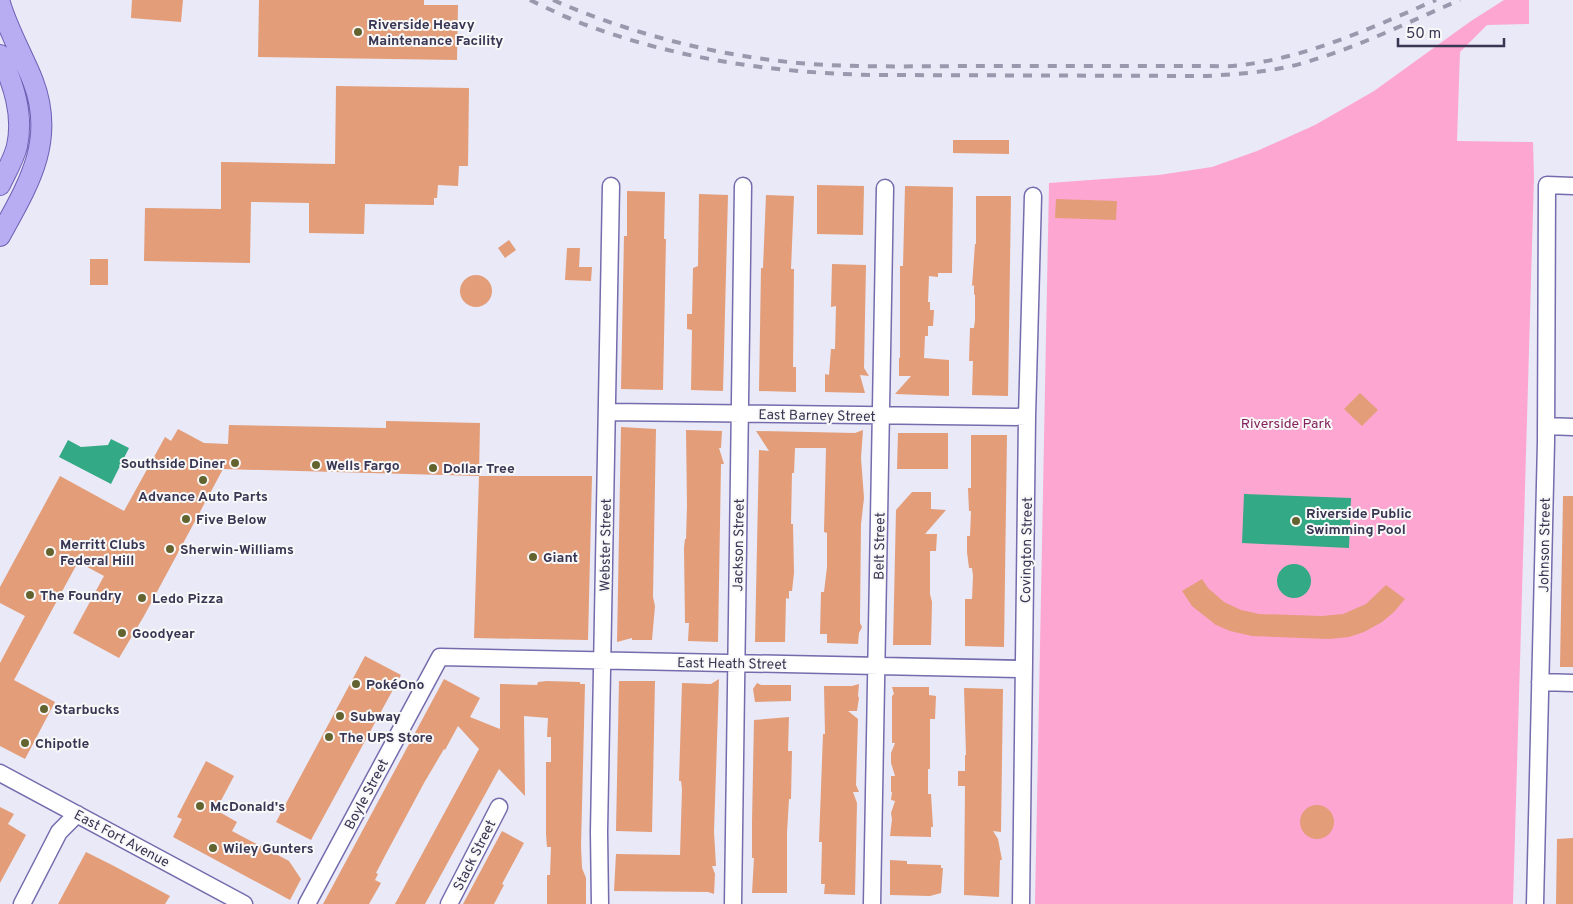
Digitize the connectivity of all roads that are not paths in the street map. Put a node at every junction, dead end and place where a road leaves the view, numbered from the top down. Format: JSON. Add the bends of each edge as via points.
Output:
{"nodes":[{"id":1,"x":0,"y":2,"type":"edge"},
{"id":2,"x":0,"y":55,"type":"edge"},
{"id":3,"x":0,"y":185,"type":"edge"},
{"id":4,"x":611,"y":186,"type":"dead end"},
{"id":5,"x":743,"y":186,"type":"dead end"},
{"id":6,"x":1573,"y":186,"type":"edge"},
{"id":7,"x":885,"y":188,"type":"dead end"},
{"id":8,"x":1033,"y":196,"type":"dead end"},
{"id":9,"x":0,"y":236,"type":"edge"},
{"id":10,"x":607,"y":412,"type":"junction"},
{"id":11,"x":740,"y":413,"type":"junction"},
{"id":12,"x":881,"y":416,"type":"junction"},
{"id":13,"x":1027,"y":418,"type":"junction"},
{"id":14,"x":1546,"y":426,"type":"junction"},
{"id":15,"x":1573,"y":427,"type":"edge"},
{"id":16,"x":440,"y":657,"type":"joint"},
{"id":17,"x":603,"y":660,"type":"junction"},
{"id":18,"x":737,"y":663,"type":"junction"},
{"id":19,"x":876,"y":666,"type":"junction"},
{"id":20,"x":1024,"y":669,"type":"junction"},
{"id":21,"x":1540,"y":682,"type":"junction"},
{"id":22,"x":1573,"y":684,"type":"edge"},
{"id":23,"x":0,"y":773,"type":"edge"},
{"id":24,"x":499,"y":806,"type":"dead end"},
{"id":25,"x":77,"y":814,"type":"junction"},
{"id":26,"x":22,"y":904,"type":"edge"},
{"id":27,"x":244,"y":904,"type":"edge"},
{"id":28,"x":307,"y":904,"type":"edge"},
{"id":29,"x":449,"y":904,"type":"edge"},
{"id":30,"x":600,"y":904,"type":"edge"},
{"id":31,"x":733,"y":904,"type":"edge"},
{"id":32,"x":872,"y":904,"type":"edge"},
{"id":33,"x":1021,"y":904,"type":"edge"},
{"id":34,"x":1535,"y":904,"type":"edge"}],
"edges":[{"from":1,"to":9,"type":"main road","via":[[33,83],[42,113],[42,130],[33,172]]},
{"from":2,"to":3,"type":"main road","via":[[18,104],[19,124],[17,145]]},
{"from":4,"to":10,"type":"street","name":"Webster Street"},
{"from":5,"to":11,"type":"street","name":"Jackson Street"},
{"from":6,"to":14,"type":"street","name":"Johnson Street","via":[[1547,185]]},
{"from":7,"to":12,"type":"street","name":"Belt Street"},
{"from":8,"to":13,"type":"street","name":"Covington Street"},
{"from":10,"to":11,"type":"street","name":"East Barney Street"},
{"from":10,"to":17,"type":"street","name":"Webster Street"},
{"from":11,"to":12,"type":"street","name":"East Barney Street"},
{"from":11,"to":18,"type":"street","name":"Jackson Street"},
{"from":12,"to":13,"type":"street","name":"East Barney Street"},
{"from":12,"to":19,"type":"street","name":"Belt Street"},
{"from":13,"to":20,"type":"street","name":"Covington Street"},
{"from":14,"to":15,"type":"street"},
{"from":14,"to":21,"type":"street","name":"Johnson Street"},
{"from":16,"to":17,"type":"street","name":"East Heath Street"},
{"from":16,"to":28,"type":"street","name":"Boyle Street"},
{"from":17,"to":18,"type":"street","name":"East Heath Street"},
{"from":17,"to":30,"type":"street","name":"Webster Street"},
{"from":18,"to":19,"type":"street","name":"East Heath Street"},
{"from":18,"to":31,"type":"street","name":"Jackson Street"},
{"from":19,"to":20,"type":"street","name":"East Heath Street"},
{"from":19,"to":32,"type":"street","name":"Belt Street"},
{"from":20,"to":33,"type":"street","name":"Covington Street"},
{"from":21,"to":22,"type":"street"},
{"from":21,"to":34,"type":"street","name":"Johnson Street"},
{"from":23,"to":25,"type":"street","name":"East Fort Avenue"},
{"from":24,"to":29,"type":"street","name":"Stack Street"},
{"from":25,"to":26,"type":"street","via":[[59,832]]},
{"from":25,"to":27,"type":"street","name":"East Fort Avenue"}]}
